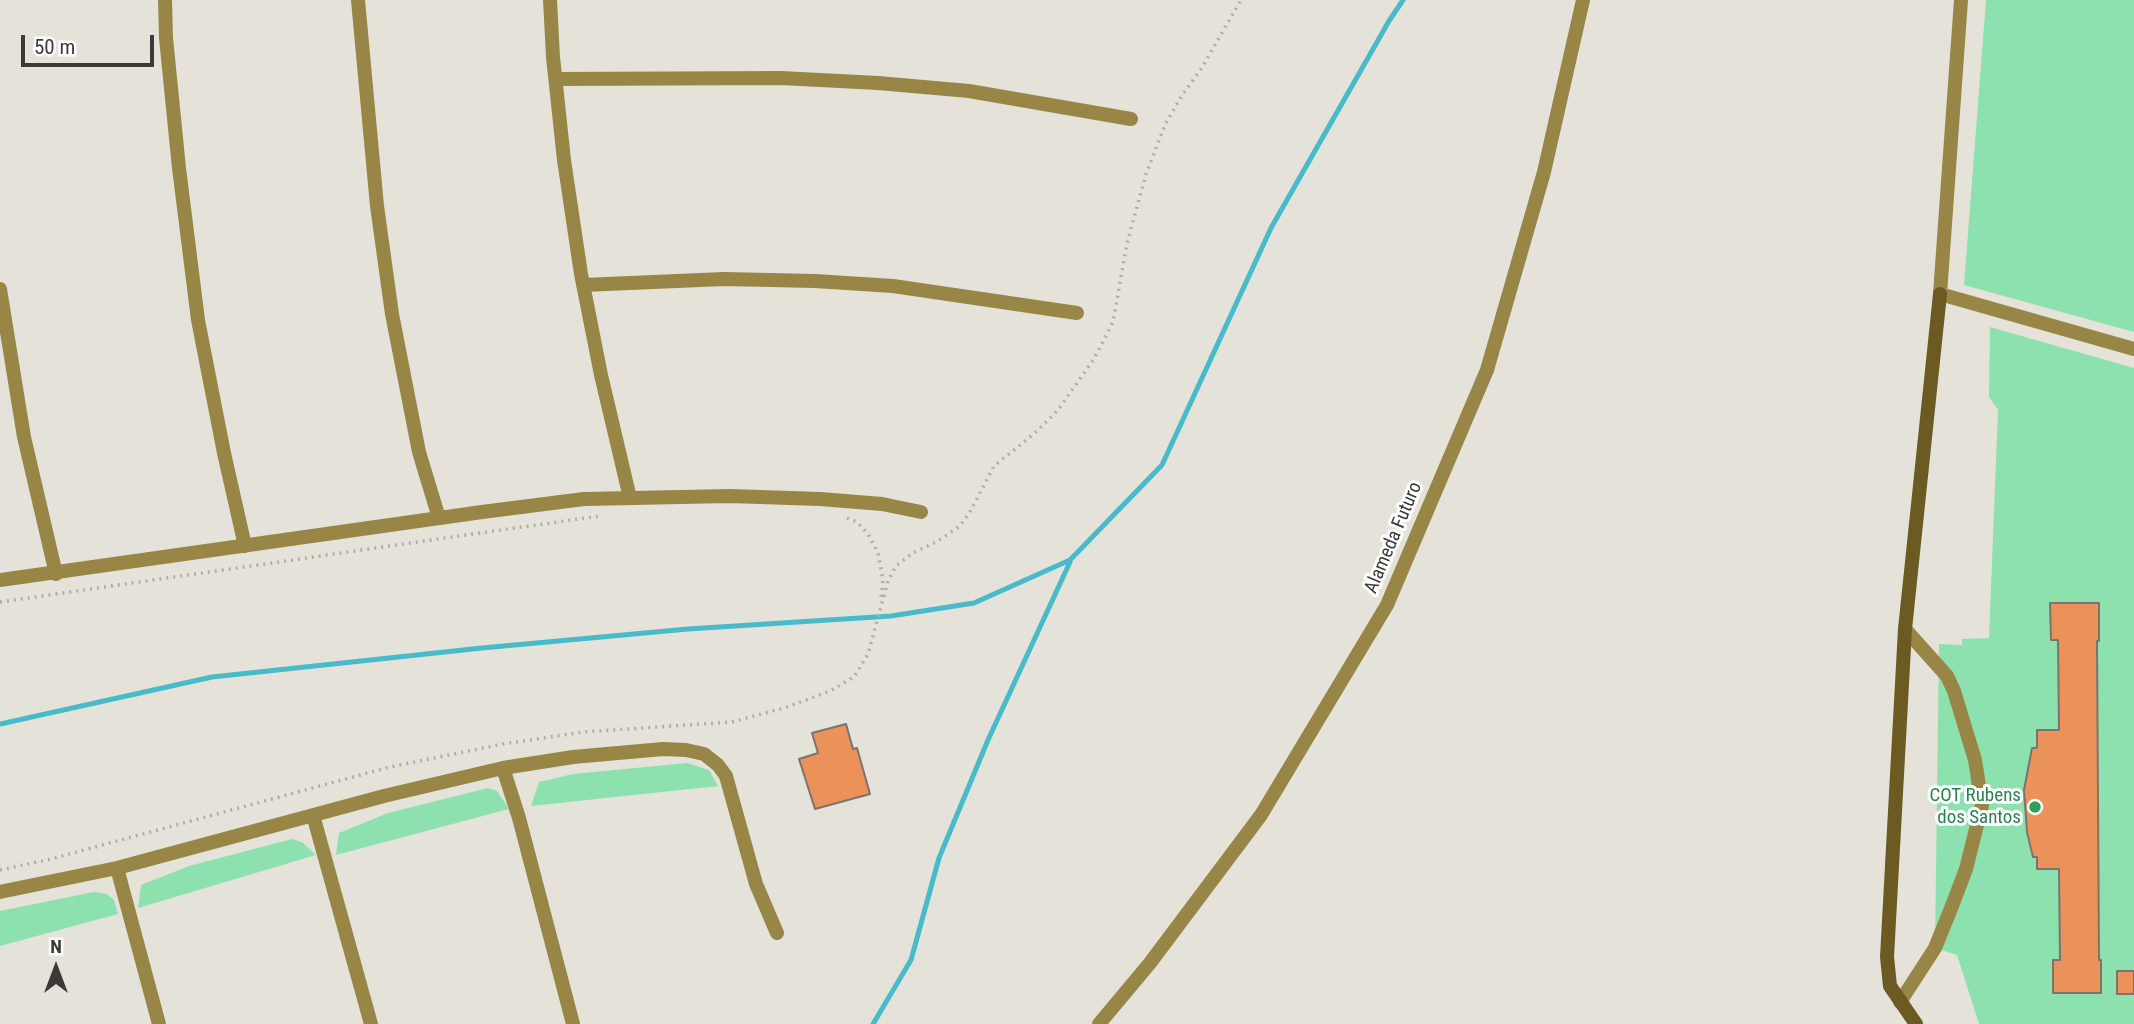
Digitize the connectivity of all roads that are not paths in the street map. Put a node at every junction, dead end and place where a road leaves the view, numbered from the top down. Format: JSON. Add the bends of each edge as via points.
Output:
{"nodes":[{"id":1,"x":165,"y":0,"type":"edge"},
{"id":2,"x":358,"y":0,"type":"edge"},
{"id":3,"x":550,"y":0,"type":"edge"},
{"id":4,"x":1583,"y":0,"type":"edge"},
{"id":5,"x":1961,"y":0,"type":"edge"},
{"id":6,"x":556,"y":79,"type":"junction"},
{"id":7,"x":1131,"y":119,"type":"dead end"},
{"id":8,"x":583,"y":285,"type":"junction"},
{"id":9,"x":0,"y":289,"type":"edge"},
{"id":10,"x":1940,"y":295,"type":"junction"},
{"id":11,"x":1077,"y":313,"type":"dead end"},
{"id":12,"x":2134,"y":349,"type":"edge"},
{"id":13,"x":630,"y":498,"type":"junction"},
{"id":14,"x":920,"y":512,"type":"dead end"},
{"id":15,"x":439,"y":518,"type":"junction"},
{"id":16,"x":245,"y":546,"type":"junction"},
{"id":17,"x":56,"y":574,"type":"junction"},
{"id":18,"x":0,"y":580,"type":"edge"},
{"id":19,"x":1905,"y":629,"type":"junction"},
{"id":20,"x":503,"y":768,"type":"junction"},
{"id":21,"x":313,"y":816,"type":"junction"},
{"id":22,"x":117,"y":868,"type":"junction"},
{"id":23,"x":0,"y":892,"type":"edge"},
{"id":24,"x":777,"y":933,"type":"dead end"},
{"id":25,"x":1900,"y":1002,"type":"junction"},
{"id":26,"x":159,"y":1024,"type":"edge"},
{"id":27,"x":371,"y":1024,"type":"edge"},
{"id":28,"x":573,"y":1024,"type":"edge"},
{"id":29,"x":1099,"y":1024,"type":"edge"},
{"id":30,"x":1916,"y":1024,"type":"edge"}],
"edges":[{"from":1,"to":16,"type":"street","via":[[178,168],[198,320]]},
{"from":2,"to":15,"type":"street","via":[[392,314],[419,452]]},
{"from":3,"to":6,"type":"street"},
{"from":4,"to":29,"type":"street","name":"Alameda Futuro","via":[[1544,172],[1487,370],[1387,605],[1261,815]]},
{"from":5,"to":10,"type":"street"},
{"from":6,"to":7,"type":"street","via":[[780,78],[878,83],[969,91]]},
{"from":6,"to":8,"type":"street"},
{"from":8,"to":11,"type":"street","via":[[724,279],[815,281],[906,288]]},
{"from":8,"to":13,"type":"street"},
{"from":9,"to":17,"type":"street","via":[[24,437]]},
{"from":10,"to":12,"type":"street"},
{"from":10,"to":19,"type":"street"},
{"from":13,"to":14,"type":"street","via":[[820,499]]},
{"from":13,"to":15,"type":"street","via":[[584,499]]},
{"from":15,"to":16,"type":"street"},
{"from":16,"to":17,"type":"street"},
{"from":17,"to":18,"type":"street"},
{"from":19,"to":25,"type":"street","via":[[1887,957],[1890,986]]},
{"from":19,"to":25,"type":"street","via":[[1947,676],[1954,691],[1975,760],[1982,805],[1966,869],[1935,948]]},
{"from":20,"to":21,"type":"street"},
{"from":20,"to":24,"type":"street","via":[[663,749],[704,754],[726,776],[756,884]]},
{"from":20,"to":28,"type":"street"},
{"from":21,"to":22,"type":"street"},
{"from":21,"to":27,"type":"street"},
{"from":22,"to":23,"type":"street"},
{"from":22,"to":26,"type":"street"},
{"from":25,"to":30,"type":"street"}]}
